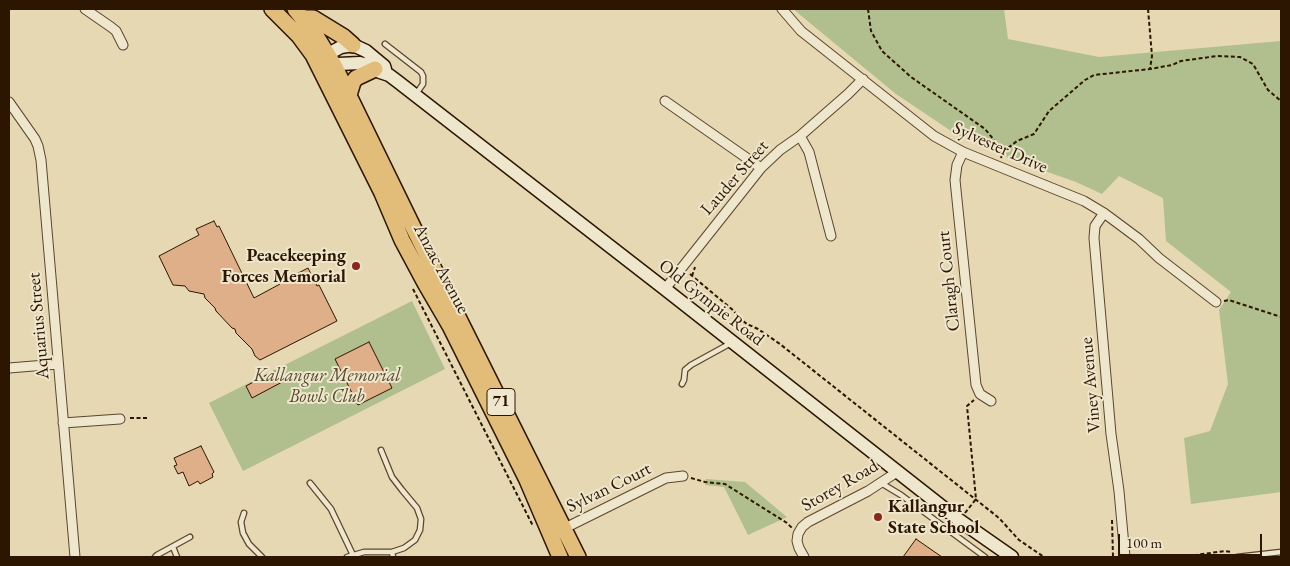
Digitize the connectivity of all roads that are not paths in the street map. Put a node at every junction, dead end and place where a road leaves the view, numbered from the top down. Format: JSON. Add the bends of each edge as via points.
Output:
{"nodes":[{"id":1,"x":85,"y":9,"type":"edge"},
{"id":2,"x":272,"y":9,"type":"edge"},
{"id":3,"x":782,"y":9,"type":"edge"},
{"id":4,"x":299,"y":13,"type":"edge"},
{"id":5,"x":385,"y":44,"type":"dead end"},
{"id":6,"x":124,"y":45,"type":"dead end"},
{"id":7,"x":353,"y":45,"type":"junction"},
{"id":8,"x":325,"y":63,"type":"junction"},
{"id":9,"x":382,"y":72,"type":"junction"},
{"id":10,"x":863,"y":80,"type":"junction"},
{"id":11,"x":349,"y":95,"type":"junction"},
{"id":12,"x":416,"y":95,"type":"junction"},
{"id":13,"x":665,"y":101,"type":"dead end"},
{"id":14,"x":9,"y":102,"type":"edge"},
{"id":15,"x":800,"y":136,"type":"junction"},
{"id":16,"x":963,"y":152,"type":"junction"},
{"id":17,"x":761,"y":168,"type":"junction"},
{"id":18,"x":1104,"y":213,"type":"junction"},
{"id":19,"x":831,"y":236,"type":"dead end"},
{"id":20,"x":431,"y":280,"type":"junction"},
{"id":21,"x":665,"y":289,"type":"junction"},
{"id":22,"x":1216,"y":302,"type":"road end"},
{"id":23,"x":732,"y":342,"type":"junction"},
{"id":24,"x":58,"y":364,"type":"junction"},
{"id":25,"x":9,"y":368,"type":"edge"},
{"id":26,"x":682,"y":384,"type":"dead end"},
{"id":27,"x":991,"y":401,"type":"dead end"},
{"id":28,"x":120,"y":419,"type":"road end"},
{"id":29,"x":64,"y":423,"type":"junction"},
{"id":30,"x":381,"y":450,"type":"dead end"},
{"id":31,"x":897,"y":472,"type":"junction"},
{"id":32,"x":683,"y":476,"type":"road end"},
{"id":33,"x":310,"y":483,"type":"dead end"},
{"id":34,"x":881,"y":483,"type":"junction"},
{"id":35,"x":244,"y":513,"type":"dead end"},
{"id":36,"x":557,"y":532,"type":"junction"},
{"id":37,"x":190,"y":537,"type":"dead end"},
{"id":38,"x":172,"y":546,"type":"junction"},
{"id":39,"x":1281,"y":552,"type":"edge"},
{"id":40,"x":353,"y":555,"type":"junction"},
{"id":41,"x":393,"y":555,"type":"edge"},
{"id":42,"x":75,"y":557,"type":"edge"},
{"id":43,"x":155,"y":557,"type":"edge"},
{"id":44,"x":178,"y":557,"type":"edge"},
{"id":45,"x":262,"y":557,"type":"edge"},
{"id":46,"x":347,"y":557,"type":"edge"},
{"id":47,"x":560,"y":557,"type":"edge"},
{"id":48,"x":578,"y":557,"type":"edge"},
{"id":49,"x":804,"y":557,"type":"edge"},
{"id":50,"x":985,"y":557,"type":"edge"},
{"id":51,"x":1012,"y":557,"type":"edge"},
{"id":52,"x":1125,"y":557,"type":"edge"},
{"id":53,"x":1237,"y":557,"type":"edge"}],
"edges":[{"from":1,"to":6,"type":"street","via":[[111,27]]},
{"from":2,"to":8,"type":"highway","name":"Anzac Avenue","number":"71"},
{"from":3,"to":10,"type":"street","name":"Sylvester Drive","via":[[801,32]]},
{"from":4,"to":7,"type":"highway","via":[[313,18]]},
{"from":4,"to":8,"type":"highway","name":"Anzac Avenue","number":"71","via":[[322,44]]},
{"from":5,"to":12,"type":"lane","via":[[421,72],[423,84]]},
{"from":7,"to":8,"type":"main road","via":[[341,47]]},
{"from":7,"to":9,"type":"main road","name":"Old Gympie Road","via":[[384,66]]},
{"from":8,"to":9,"type":"main road","name":"Old Gympie Road","via":[[360,63]]},
{"from":8,"to":11,"type":"highway","name":"Anzac Avenue","number":"71"},
{"from":8,"to":20,"type":"highway","name":"Anzac Avenue","number":"71","via":[[402,240]]},
{"from":9,"to":11,"type":"highway","via":[[356,78]]},
{"from":9,"to":12,"type":"main road","name":"Old Gympie Road"},
{"from":10,"to":15,"type":"street","name":"Lauder Street"},
{"from":10,"to":16,"type":"street","name":"Sylvester Drive","via":[[934,136]]},
{"from":11,"to":20,"type":"highway","name":"Anzac Avenue","number":"71"},
{"from":12,"to":21,"type":"main road","name":"Old Gympie Road"},
{"from":13,"to":17,"type":"street"},
{"from":14,"to":24,"type":"street","name":"Aquarius Street","via":[[40,152]]},
{"from":15,"to":17,"type":"street","name":"Lauder Street"},
{"from":15,"to":19,"type":"street","via":[[809,152]]},
{"from":16,"to":18,"type":"street","name":"Sylvester Drive"},
{"from":16,"to":27,"type":"street","name":"Claragh Court","via":[[956,165],[955,180],[976,385],[980,394]]},
{"from":17,"to":21,"type":"street","name":"Lauder Street"},
{"from":18,"to":22,"type":"street","name":"Sylvester Drive"},
{"from":18,"to":52,"type":"street","name":"Viney Avenue","via":[[1094,227],[1094,238]]},
{"from":20,"to":36,"type":"highway","name":"Anzac Avenue","number":"71"},
{"from":21,"to":23,"type":"main road","name":"Old Gympie Road"},
{"from":23,"to":26,"type":"lane","via":[[685,370]]},
{"from":23,"to":31,"type":"main road","name":"Old Gympie Road"},
{"from":24,"to":25,"type":"street"},
{"from":24,"to":29,"type":"street","name":"Aquarius Street"},
{"from":28,"to":29,"type":"street"},
{"from":29,"to":42,"type":"street","name":"Aquarius Street"},
{"from":30,"to":41,"type":"lane","via":[[392,477],[417,508],[421,519],[415,540]]},
{"from":31,"to":34,"type":"street","name":"Storey Road"},
{"from":31,"to":51,"type":"main road","name":"Old Gympie Road"},
{"from":32,"to":36,"type":"street","name":"Sylvan Court","via":[[666,478]]},
{"from":33,"to":40,"type":"lane","via":[[331,509]]},
{"from":34,"to":49,"type":"street","name":"Storey Road","via":[[802,527],[797,541]]},
{"from":34,"to":50,"type":"lane"},
{"from":35,"to":45,"type":"lane","via":[[241,522],[243,533]]},
{"from":36,"to":47,"type":"highway","name":"Anzac Avenue","number":"71"},
{"from":36,"to":48,"type":"highway","name":"Anzac Avenue","number":"71"},
{"from":37,"to":38,"type":"lane"},
{"from":38,"to":43,"type":"lane"},
{"from":38,"to":44,"type":"lane"},
{"from":39,"to":53,"type":"lane"},
{"from":40,"to":41,"type":"lane","via":[[364,552]]},
{"from":40,"to":46,"type":"lane"}]}
